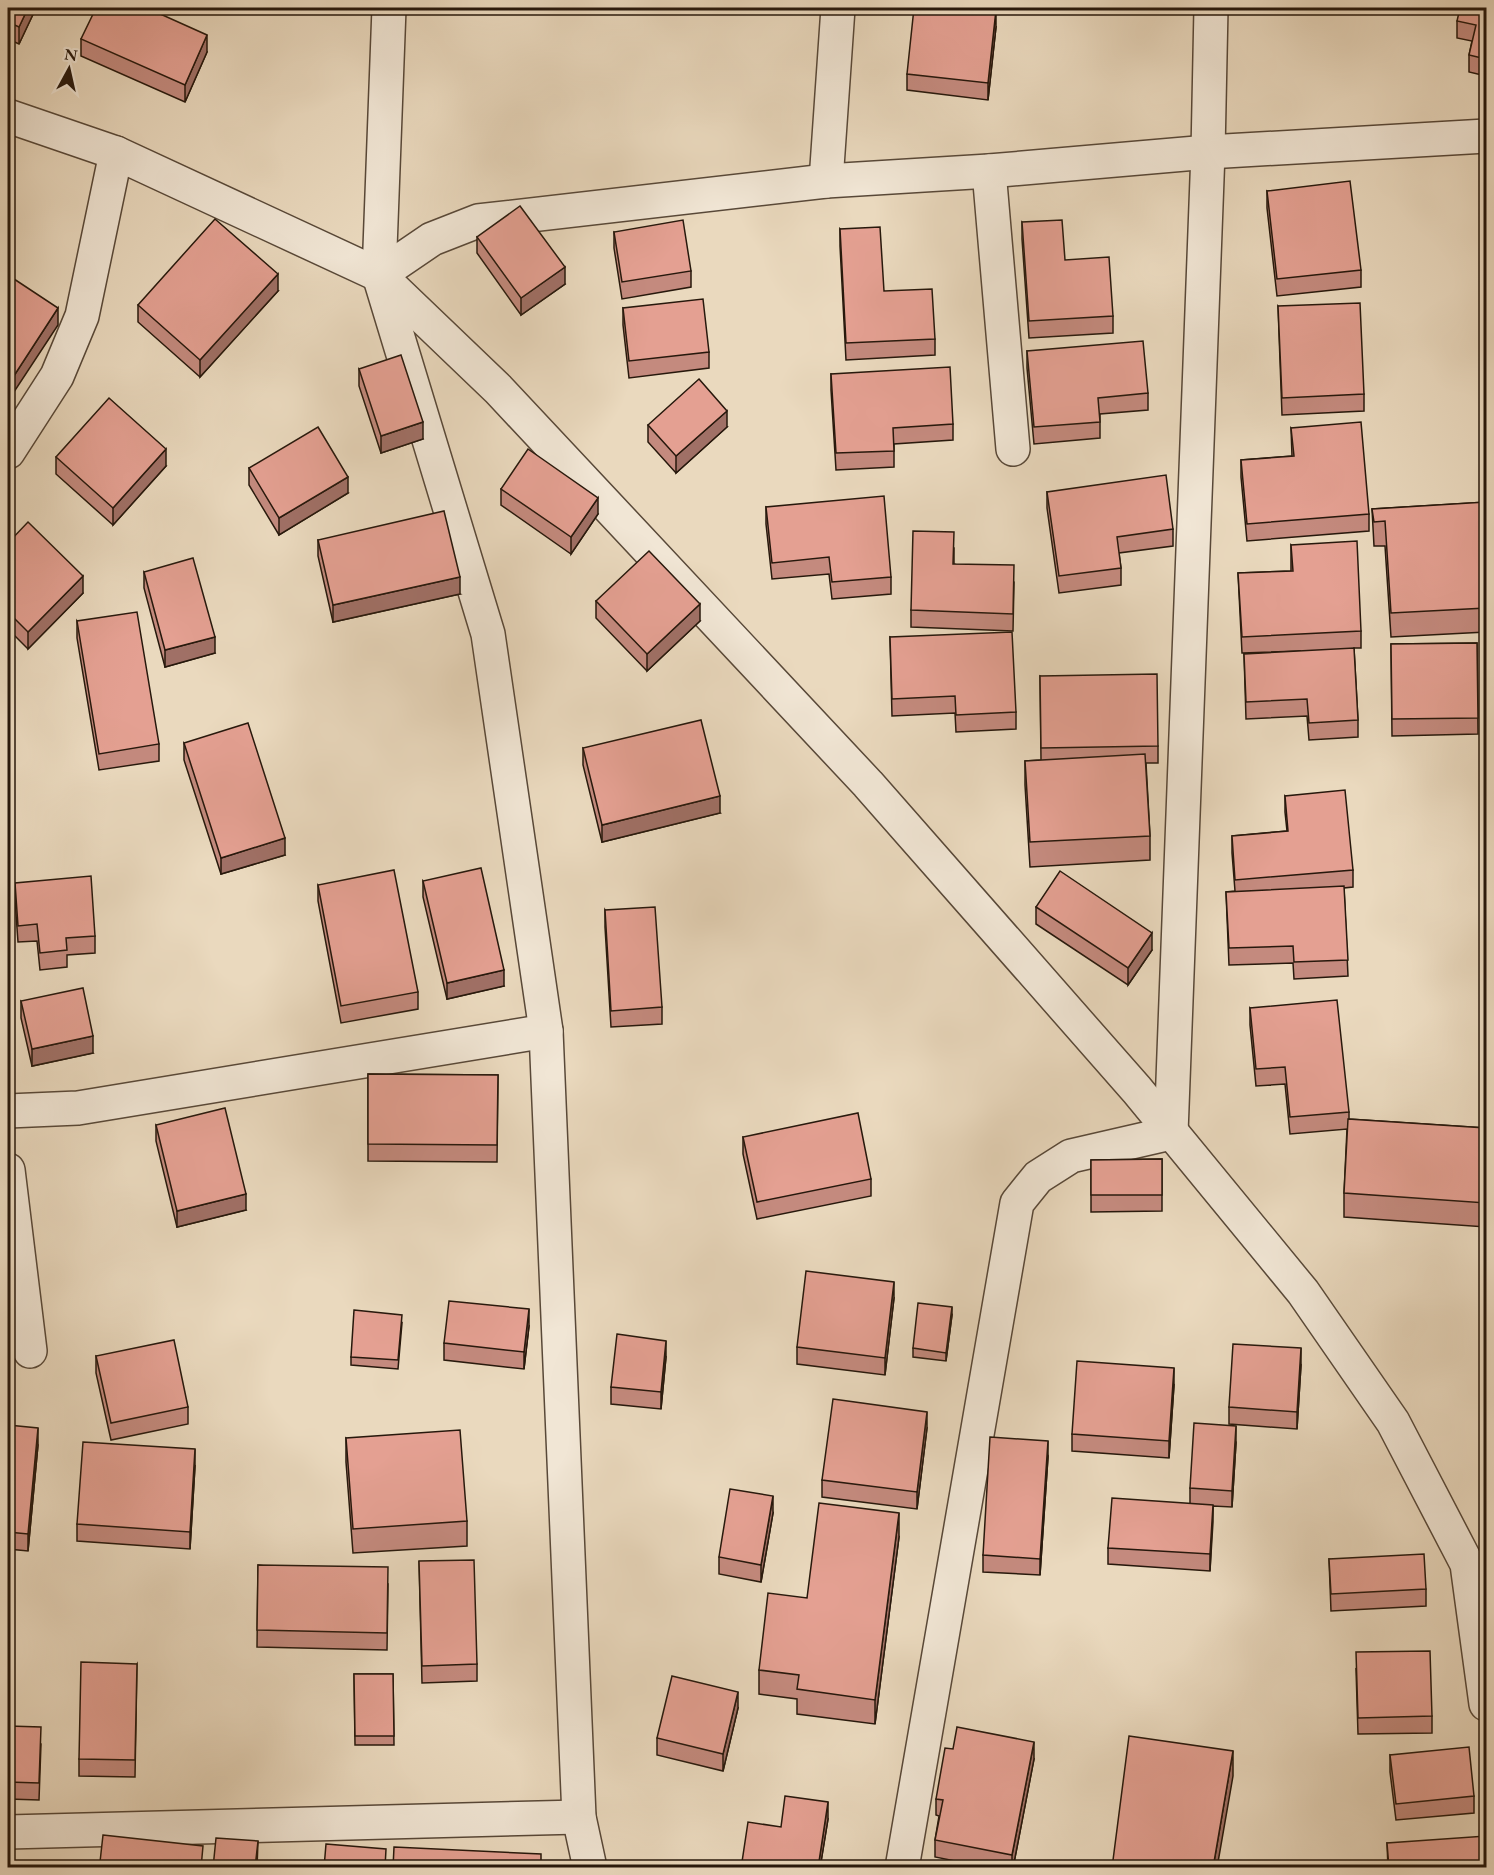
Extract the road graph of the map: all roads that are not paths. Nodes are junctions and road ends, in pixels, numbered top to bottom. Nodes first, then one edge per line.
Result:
1 (389, 8) edge
2 (838, 8) edge
3 (1211, 8) edge
4 (8, 116) edge
5 (1486, 136) edge
6 (1208, 152) junction
7 (116, 153) junction
8 (989, 171) junction
9 (826, 181) junction
10 (380, 275) junction
11 (1013, 449) dead end
12 (8, 452) edge
13 (546, 1031) junction
14 (8, 1111) edge
15 (1171, 1133) junction
16 (8, 1170) edge
17 (30, 1351) dead end
18 (1477, 1565) edge
19 (1486, 1704) edge
20 (579, 1817) junction
21 (8, 1832) edge
22 (590, 1868) edge
23 (902, 1868) edge

1 - 10 street
2 - 9 street
3 - 6 street
4 - 7 street
5 - 6 street
6 - 8 street
6 - 15 street
7 - 10 street
7 - 12 street
8 - 9 street
8 - 11 street
9 - 10 street
10 - 13 street
10 - 15 street
13 - 14 street
13 - 20 street
15 - 18 street
15 - 23 street
16 - 17 street
18 - 19 street
20 - 21 street
20 - 22 street

